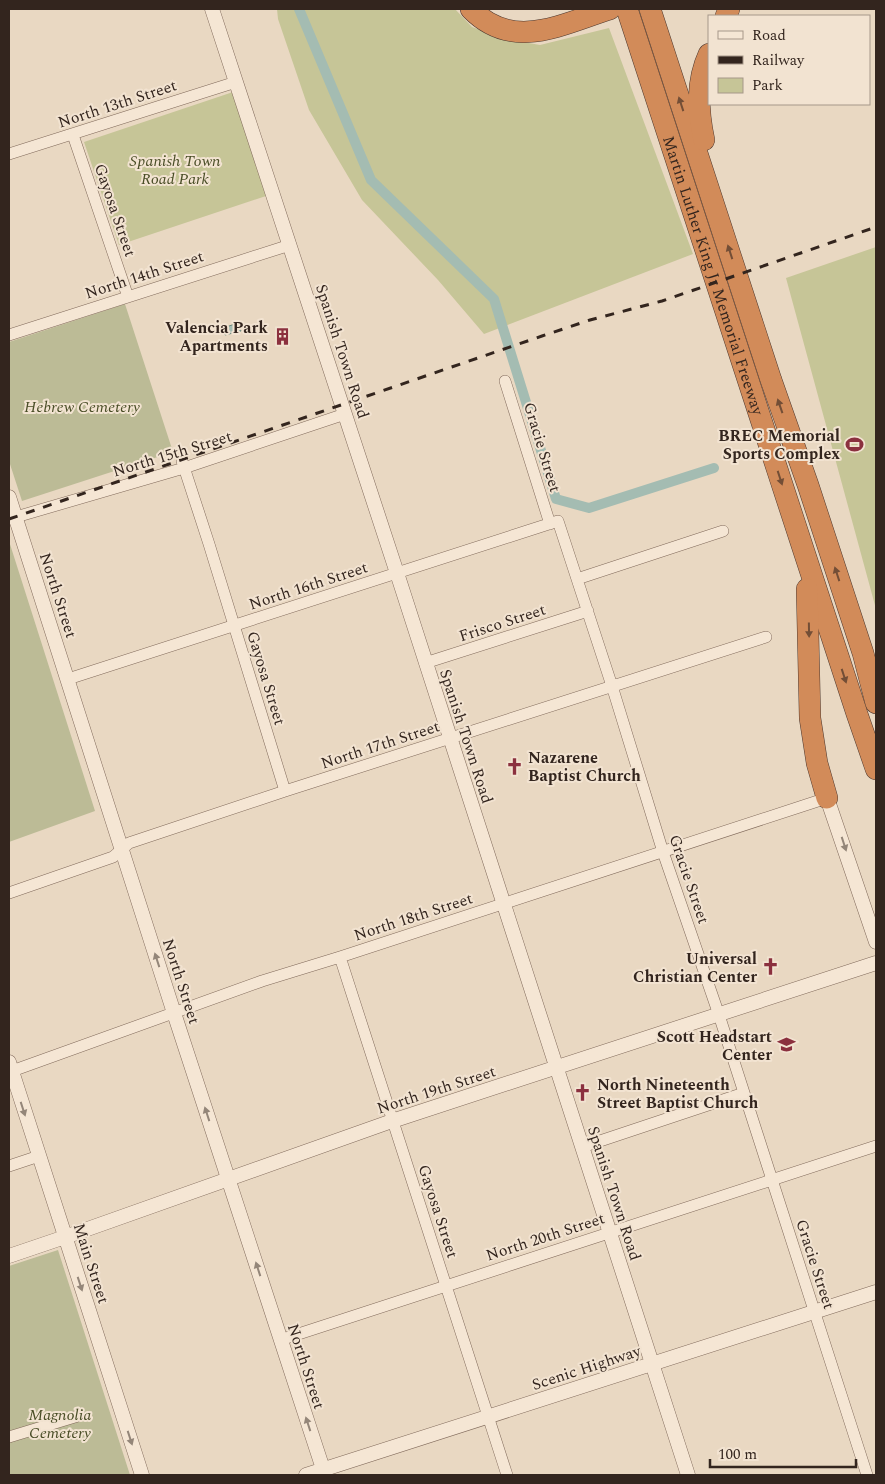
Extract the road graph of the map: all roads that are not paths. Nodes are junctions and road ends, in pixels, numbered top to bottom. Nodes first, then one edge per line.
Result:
1 (212, 9) edge
2 (471, 9) edge
3 (480, 9) edge
4 (618, 9) edge
5 (627, 9) edge
6 (597, 11) edge
7 (653, 15) edge
8 (708, 56) edge
9 (236, 82) junction
10 (651, 83) junction
11 (73, 134) junction
12 (9, 154) edge
13 (713, 200) junction
14 (290, 245) junction
15 (128, 296) junction
16 (9, 335) edge
17 (505, 381) dead end
18 (345, 414) junction
19 (182, 464) junction
20 (9, 497) edge
21 (12, 518) edge
22 (554, 522) junction
23 (723, 531) dead end
24 (802, 546) junction
25 (397, 573) junction
26 (578, 579) junction
27 (588, 611) junction
28 (234, 626) junction
29 (766, 637) dead end
30 (863, 653) junction
31 (425, 663) junction
32 (876, 677) edge
33 (68, 679) junction
34 (612, 686) junction
35 (876, 703) edge
36 (450, 738) junction
37 (876, 769) edge
38 (285, 791) junction
39 (828, 798) junction
40 (121, 850) junction
41 (663, 852) junction
42 (9, 893) edge
43 (503, 904) junction
44 (876, 942) edge
45 (340, 957) junction
46 (876, 963) edge
47 (174, 1013) junction
48 (719, 1015) junction
49 (10, 1067) edge
50 (557, 1067) junction
51 (744, 1094) junction
52 (392, 1121) junction
53 (876, 1146) edge
54 (582, 1147) junction
55 (39, 1156) junction
56 (9, 1166) edge
57 (229, 1179) junction
58 (772, 1180) junction
59 (610, 1232) junction
60 (65, 1237) junction
61 (9, 1256) edge
62 (446, 1286) junction
63 (876, 1292) edge
64 (814, 1311) junction
65 (280, 1340) junction
66 (652, 1364) junction
67 (78, 1416) dead end
68 (489, 1417) junction
69 (9, 1437) edge
70 (324, 1473) edge
71 (142, 1475) edge
72 (306, 1475) edge
73 (507, 1475) edge
74 (688, 1475) edge
75 (867, 1475) edge

1 - 9 street, Spanish Town Road
2 - 6 highway
3 - 6 highway
4 - 10 highway
5 - 10 highway, Martin Luther King Jr Memorial Freeway
13 -> 7 highway, Martin Luther King Jr Memorial Freeway
8 - 13 highway
9 - 11 street, North 13th Street
9 - 14 street, Spanish Town Road
10 -> 24 highway, Martin Luther King Jr Memorial Freeway
11 - 12 street, North 13th Street
11 - 15 street, Gayosa Street
30 -> 13 highway, Martin Luther King Jr Memorial Freeway
14 - 15 street, North 14th Street
14 - 18 street, Spanish Town Road
15 - 16 street, North 14th Street
17 - 22 street, Gracie Street
18 - 19 street, North 15th Street
18 - 25 street, Spanish Town Road
19 - 21 street, North 15th Street
19 - 28 street, Gayosa Street
20 - 21 street, North Street
21 - 33 street, North Street
22 - 25 street, North 16th Street
22 - 26 street, Gracie Street
23 - 26 street
24 -> 37 highway, Martin Luther King Jr Memorial Freeway
24 -> 39 highway
25 - 28 street, North 16th Street
25 - 31 street, Spanish Town Road
26 - 27 street, Gracie Street
27 - 31 street, Frisco Street
27 - 34 street, Gracie Street
28 - 33 street, North 16th Street
28 - 38 street, Gayosa Street
29 - 34 street, North 17th Street
30 - 32 highway
30 - 35 highway, Martin Luther King Jr Memorial Freeway
31 - 36 street, Spanish Town Road
33 - 40 street, North Street
34 - 36 street, North 17th Street
34 - 41 street, Gracie Street
36 - 38 street, North 17th Street
36 - 43 street, Spanish Town Road
38 - 40 street, North 17th Street
39 - 41 street, North 18th Street
39 -> 44 street
40 - 42 street, North 17th Street
47 -> 40 street, North Street
41 - 43 street, North 18th Street
41 - 48 street, Gracie Street
43 - 45 street, North 18th Street
43 - 50 street, Spanish Town Road
45 - 47 street, North 18th Street
45 - 52 street, Gayosa Street
46 - 48 street, North 19th Street
47 - 49 street, North 18th Street
57 -> 47 street, North Street
48 - 50 street, North 19th Street
48 - 51 street, Gracie Street
49 -> 55 street, Main Street
50 - 52 street, North 19th Street
50 - 54 street, Spanish Town Road
51 - 54 street
51 - 58 street, Gracie Street
52 - 57 street, North 19th Street
52 - 62 street, Gayosa Street
53 - 58 street, North 20th Street
54 - 59 street, Spanish Town Road
55 - 56 street
55 - 60 street, Main Street
57 - 60 street, North 19th Street
65 -> 57 street, North Street
58 - 59 street, North 20th Street
58 - 64 street, Gracie Street
59 - 62 street, North 20th Street
59 - 66 street, Spanish Town Road
60 - 61 street, North 19th Street
60 -> 71 street, Main Street
62 - 65 street, North 20th Street
62 - 68 street, Gayosa Street
63 - 64 street, Scenic Highway
64 - 66 street, Scenic Highway
64 - 75 street, Gracie Street
70 -> 65 street, North Street
66 - 68 street, Scenic Highway
66 - 74 street, Spanish Town Road
67 - 69 street
68 - 70 street, Scenic Highway
68 - 73 street, Gayosa Street
70 - 72 street, Scenic Highway

